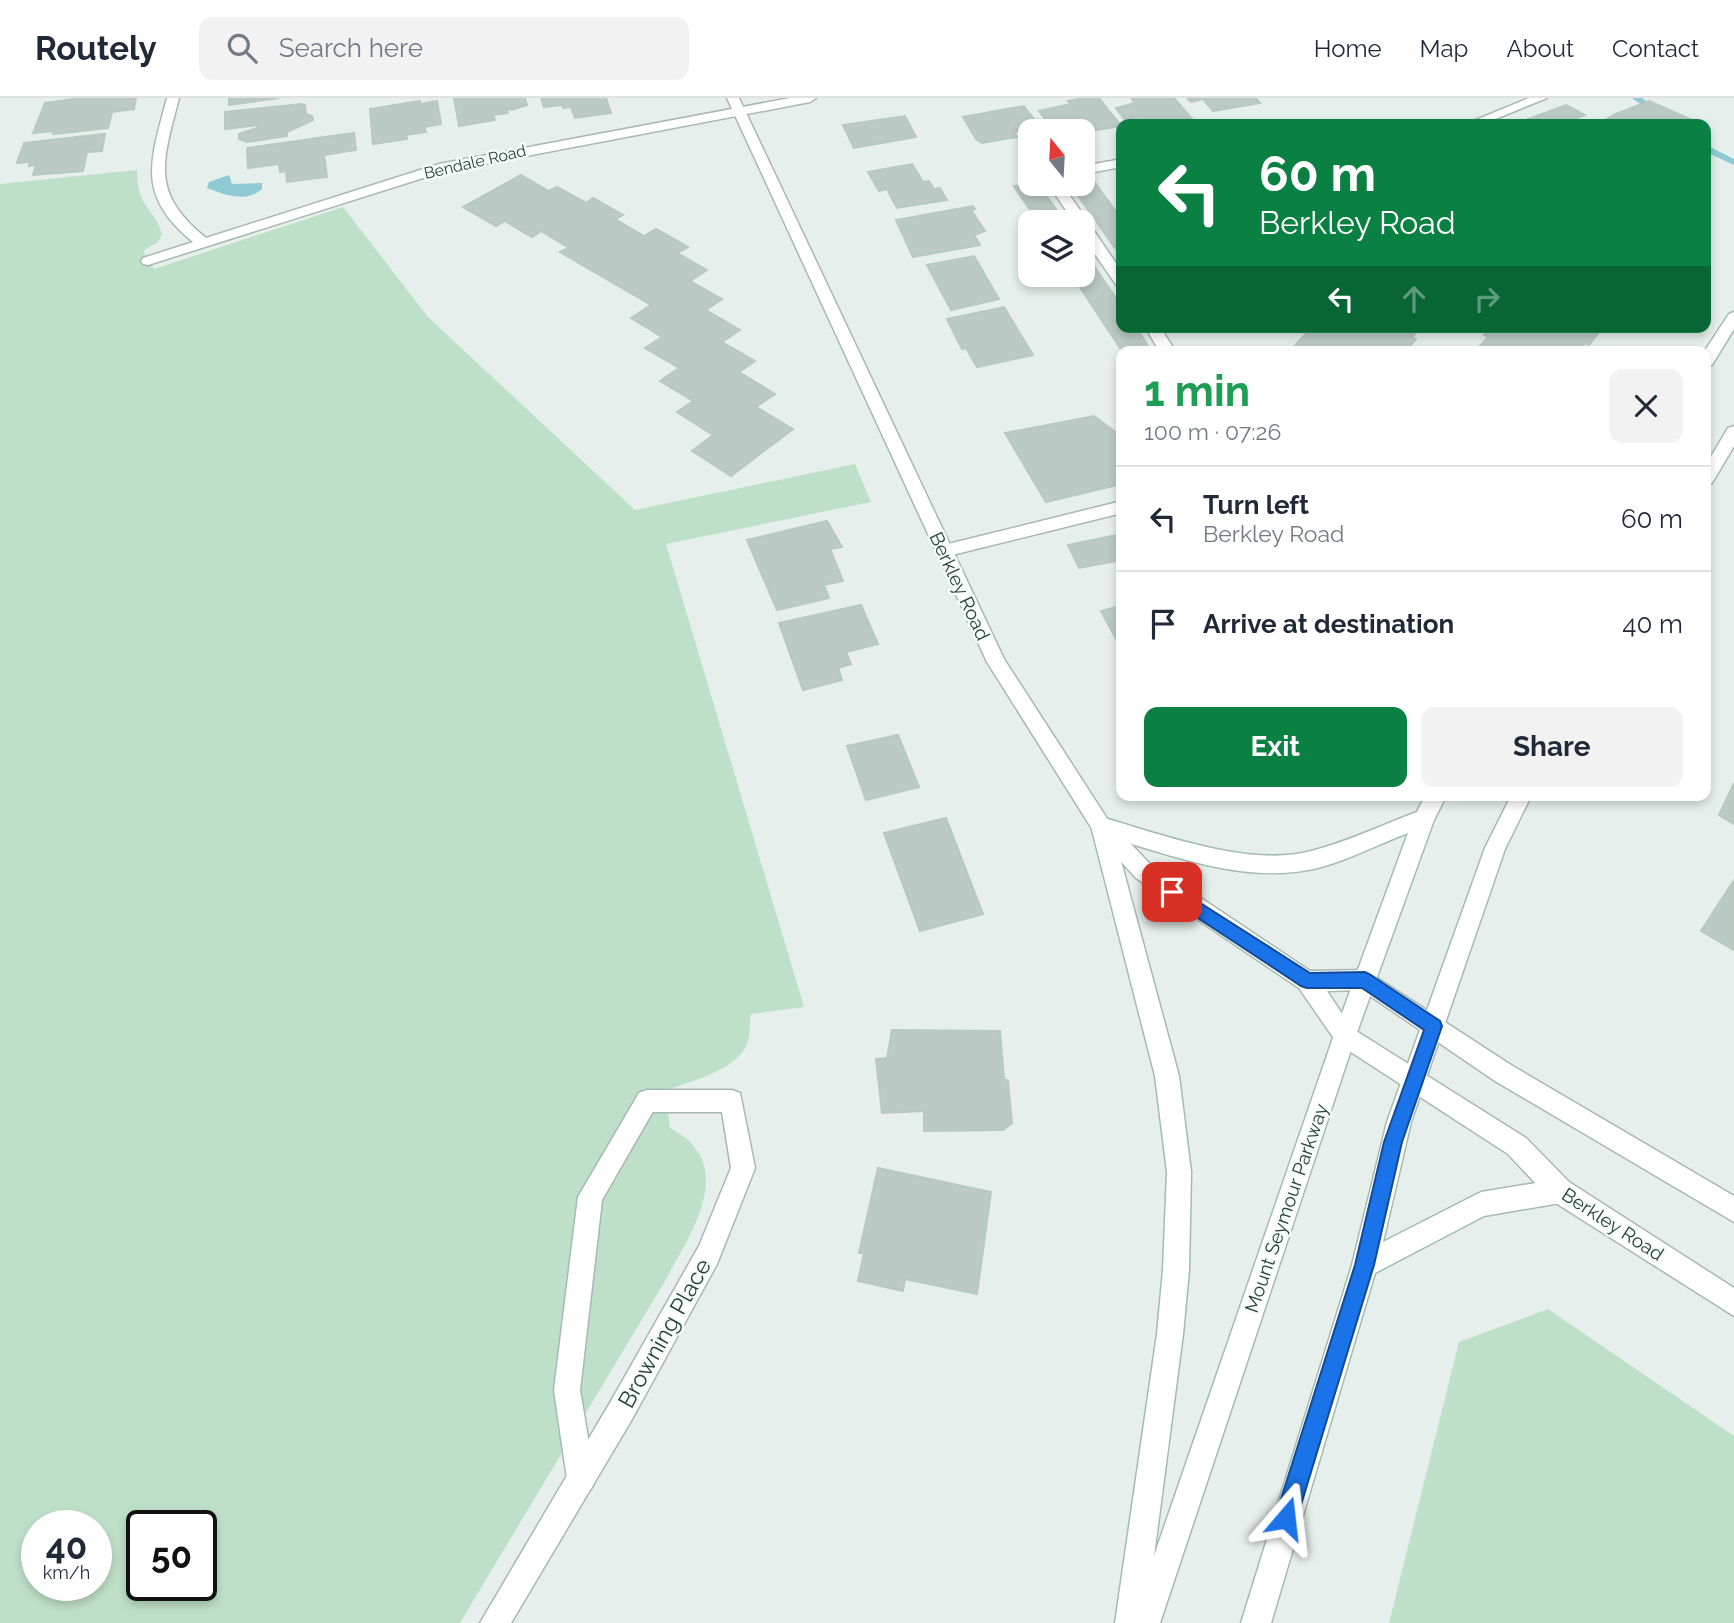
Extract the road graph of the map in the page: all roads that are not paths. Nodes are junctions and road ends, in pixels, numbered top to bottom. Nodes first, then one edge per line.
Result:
1 (173, 98) edge
2 (810, 98) edge
3 (1541, 98) edge
4 (736, 105) edge
5 (1485, 119) edge
6 (1116, 164) edge
7 (1096, 168) edge
8 (202, 242) junction
9 (1095, 243) edge
10 (148, 261) dead end
11 (1116, 274) edge
12 (1734, 317) edge
13 (1711, 353) edge
14 (1734, 432) edge
15 (1711, 471) edge
16 (1116, 508) edge
17 (944, 551) junction
18 (1433, 801) edge
19 (1518, 801) edge
20 (1424, 818) junction
21 (1101, 826) junction
22 (1365, 980) junction
23 (1307, 981) junction
24 (1434, 1026) junction
25 (1345, 1035) junction
26 (1415, 1080) junction
27 (1560, 1191) junction
28 (1734, 1210) edge
29 (1365, 1265) junction
30 (1734, 1303) edge
31 (581, 1479) junction
32 (495, 1623) edge
33 (1130, 1623) edge
34 (1145, 1623) edge
35 (1256, 1623) edge

1 - 8 street
2 - 4 street, Bendale Road
3 - 5 street
4 - 8 street, Bendale Road
4 - 17 street, Berkley Road
6 - 7 street
8 - 10 street, Bendale Road
9 - 11 street
12 - 13 street
14 - 15 street
16 - 17 street
17 - 21 street, Berkley Road
18 - 20 street, Mount Seymour Parkway
19 - 24 street
20 - 21 street
20 - 22 street, Mount Seymour Parkway
21 - 23 street, Berkley Road
21 - 33 street
22 - 23 street
22 - 24 street
22 - 25 street, Mount Seymour Parkway
23 - 25 street, Berkley Road
24 - 26 street
24 - 28 street
25 - 26 street, Berkley Road
25 - 34 street, Mount Seymour Parkway
26 - 27 street, Berkley Road
26 - 29 street
27 - 29 street
27 - 30 street, Berkley Road
29 - 35 street
31 - 31 street, Browning Place
31 - 32 street, Browning Place

